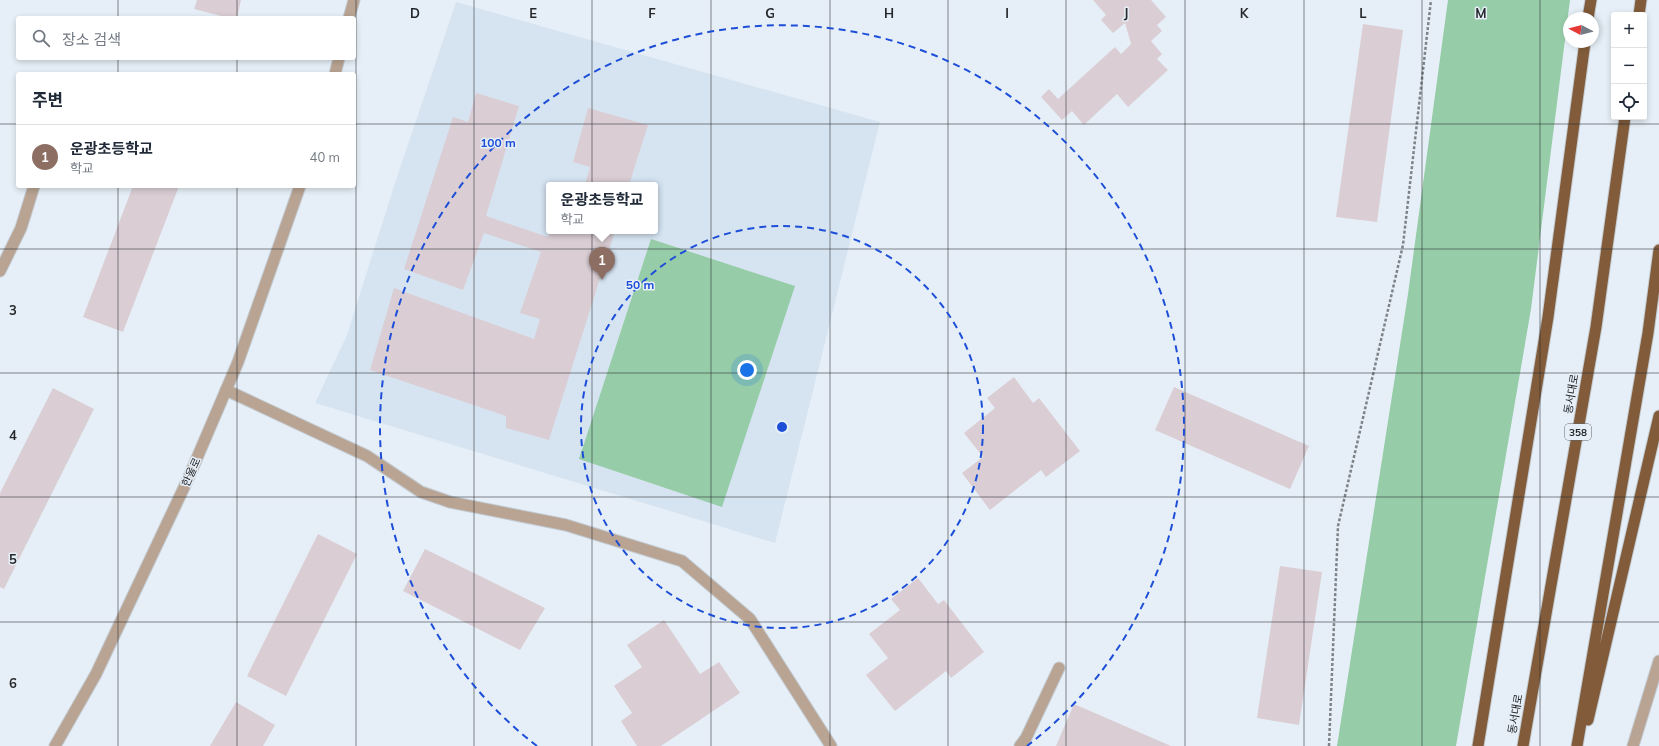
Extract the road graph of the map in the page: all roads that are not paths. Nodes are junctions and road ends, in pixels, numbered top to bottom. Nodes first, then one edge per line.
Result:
1 (354, 0) edge
2 (1591, 0) edge
3 (1641, 0) edge
4 (1589, 12) edge
5 (1639, 12) edge
6 (350, 16) edge
7 (1584, 48) edge
8 (338, 60) edge
9 (336, 72) edge
10 (1625, 120) edge
11 (33, 188) edge
12 (299, 188) edge
13 (1659, 250) edge
14 (0, 271) edge
15 (226, 390) junction
16 (1659, 416) edge
17 (1659, 661) edge
18 (1059, 668) dead end
19 (55, 746) edge
20 (831, 746) edge
21 (1020, 746) edge
22 (1478, 746) edge
23 (1523, 746) edge
24 (1577, 746) edge
25 (1582, 746) edge
26 (1633, 746) edge

1 - 6 street
2 - 4 highway
3 - 5 highway
7 - 22 highway
8 - 9 street
10 - 23 highway, 동서대로 / 358
11 - 14 street
12 - 15 street, 한울로
13 - 24 highway
15 - 19 street, 한울로
15 - 20 street
16 - 25 highway
17 - 26 street
18 - 21 street

